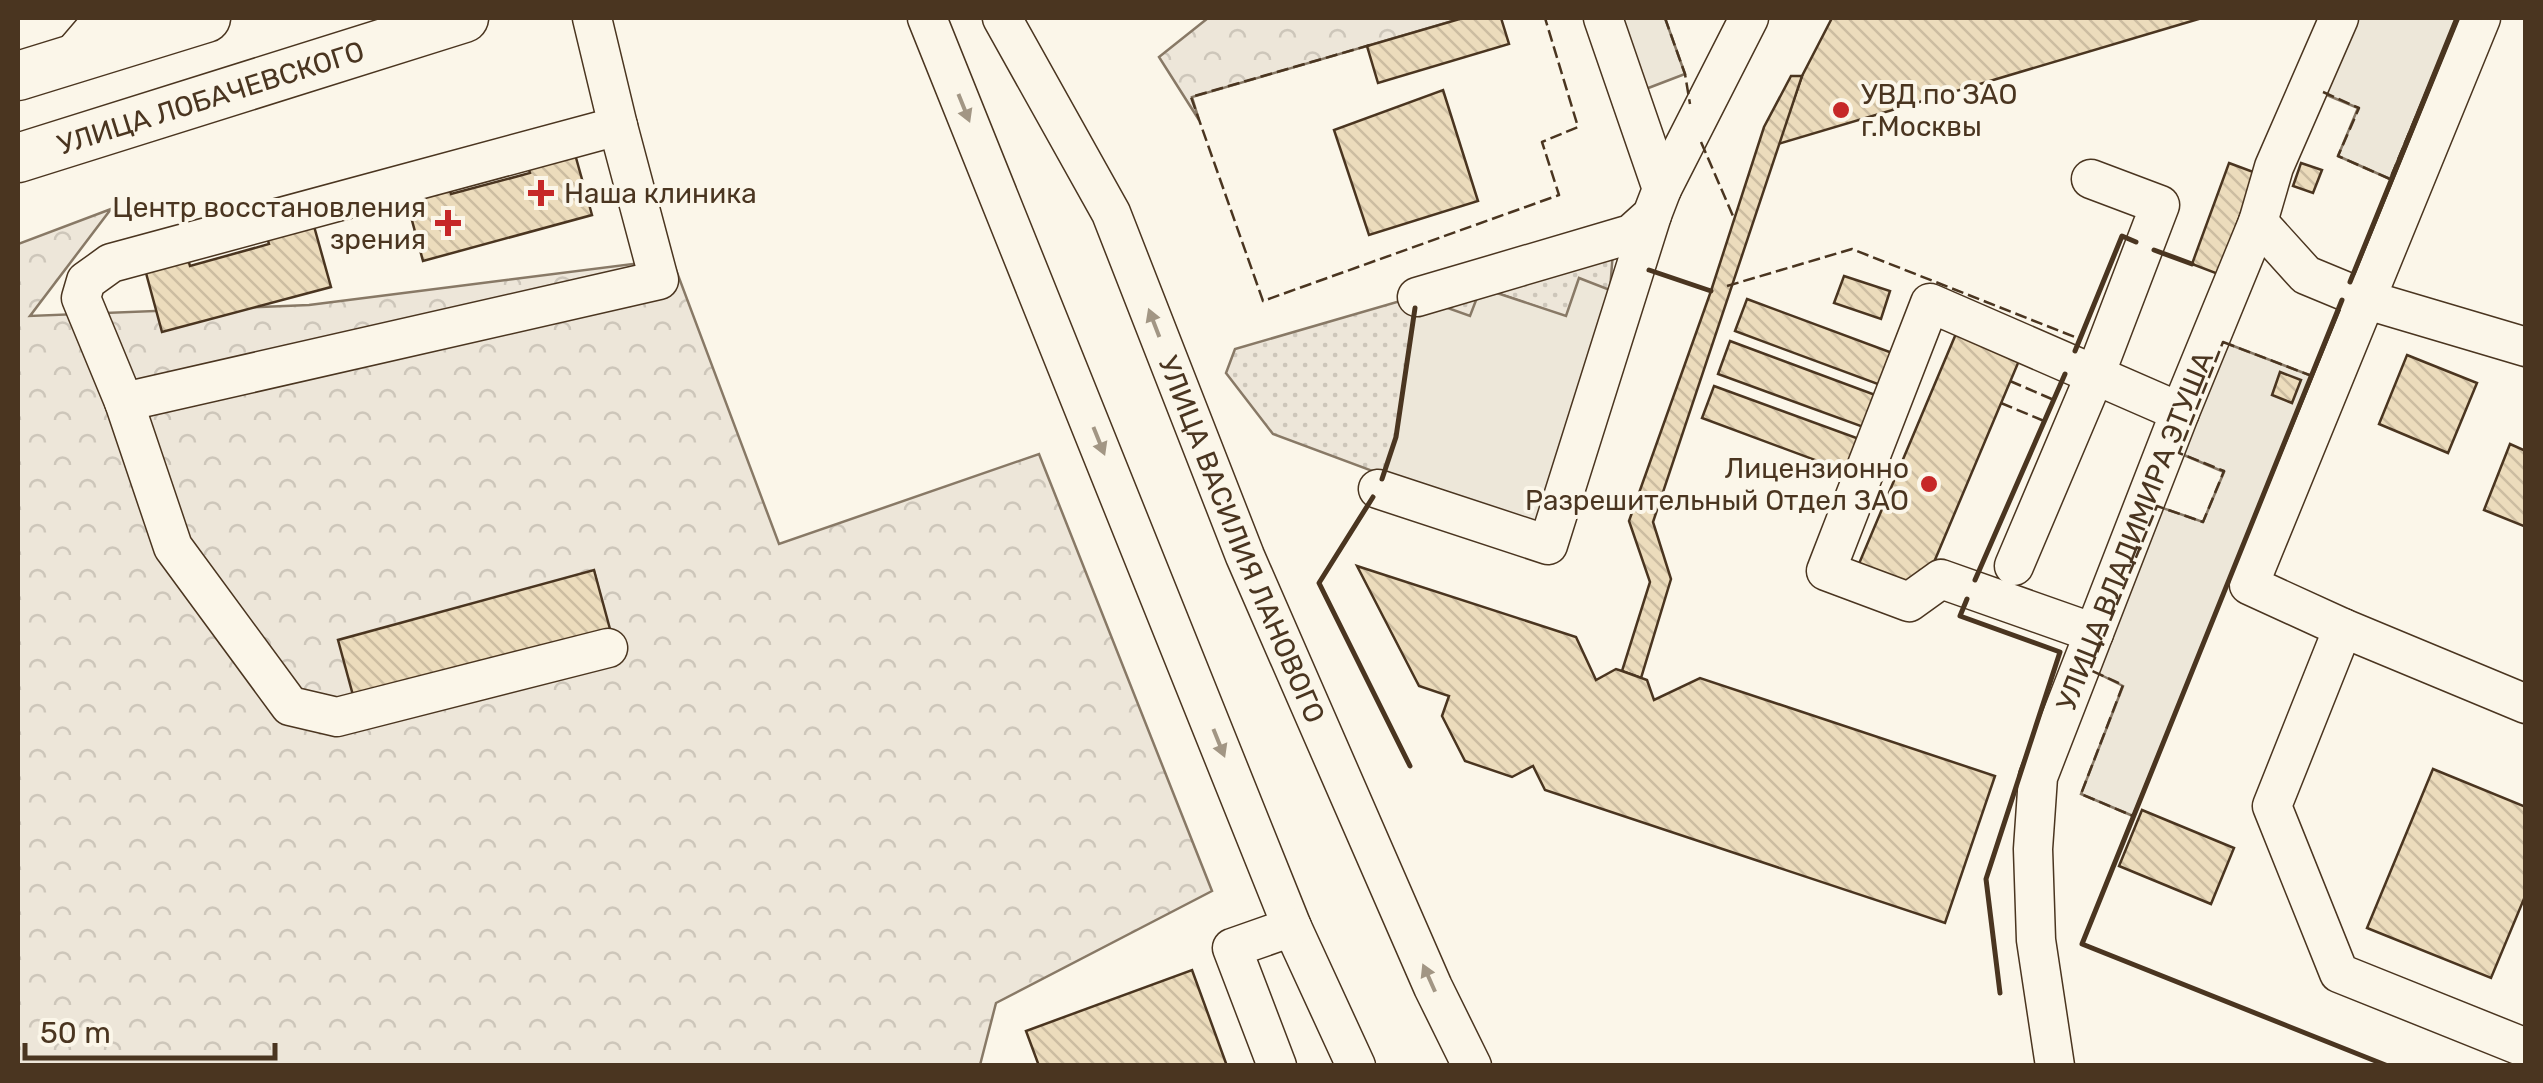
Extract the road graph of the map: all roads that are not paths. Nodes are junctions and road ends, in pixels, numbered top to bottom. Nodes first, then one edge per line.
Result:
1 (104, 18) edge
2 (206, 18) edge
3 (464, 18) edge
4 (592, 18) edge
5 (927, 18) edge
6 (1002, 18) edge
7 (1604, 18) edge
8 (1749, 18) edge
9 (2338, 18) edge
10 (2481, 18) edge
11 (68, 60) junction
12 (18, 76) edge
13 (618, 126) junction
14 (18, 158) edge
15 (2091, 179) dead end
16 (1657, 202) junction
17 (2258, 222) junction
18 (1416, 297) dead end
19 (2364, 298) junction
20 (2526, 347) edge
21 (2095, 374) junction
22 (124, 402) junction
23 (2180, 412) junction
24 (1378, 489) dead end
25 (2014, 566) dead end
26 (2343, 628) junction
27 (2094, 633) junction
28 (608, 648) dead end
29 (2526, 704) edge
30 (1292, 927) junction
31 (2526, 1048) edge
32 (1278, 1066) edge
33 (1356, 1066) edge
34 (1472, 1066) edge
35 (2056, 1066) edge

1 - 11 street
2 - 11 main road
3 - 14 main road, УЛИЦА ЛОБАЧЕВСКОГО
4 - 13 street
5 -> 30 street
34 -> 6 street, УЛИЦА ВАСИЛИЯ ЛАНОВОГО
7 - 16 street
8 - 16 street
9 - 17 street, УЛИЦА ВЛАДИМИРА ЭТУША
10 - 19 street
11 - 12 main road
13 - 22 street
13 - 22 street
15 - 21 street
16 - 18 street
16 - 24 street
17 - 19 street
17 - 23 street, УЛИЦА ВЛАДИМИРА ЭТУША
19 - 20 street
19 - 26 street
21 - 23 street
21 - 25 street
21 - 27 street
22 - 28 street
23 - 27 street, УЛИЦА ВЛАДИМИРА ЭТУША
26 - 29 street
26 - 31 street
27 - 35 street, УЛИЦА ВЛАДИМИРА ЭТУША
30 - 32 street
30 - 33 street

